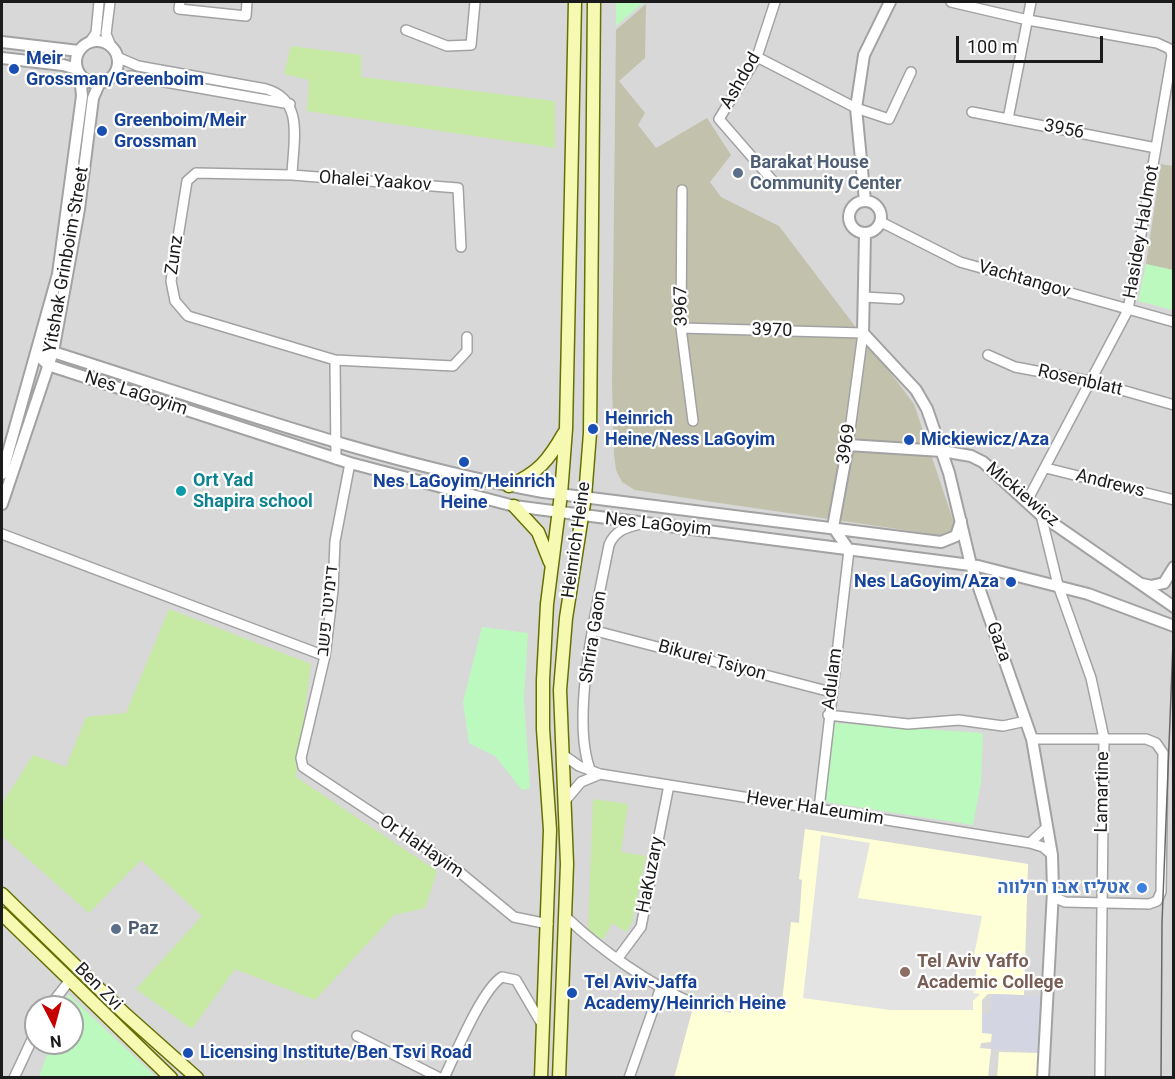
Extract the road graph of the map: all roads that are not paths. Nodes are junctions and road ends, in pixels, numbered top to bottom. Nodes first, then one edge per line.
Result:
1 (99, 2) edge
2 (111, 2) edge
3 (180, 2) edge
4 (247, 2) edge
5 (475, 2) edge
6 (575, 2) edge
7 (594, 2) edge
8 (775, 2) edge
9 (890, 2) edge
10 (951, 2) edge
11 (1031, 2) edge
12 (1028, 20) junction
13 (406, 30) dead end
14 (2, 42) edge
15 (89, 43) junction
16 (111, 46) junction
17 (79, 51) junction
18 (117, 57) junction
19 (757, 57) junction
20 (2, 58) edge
21 (79, 72) junction
22 (911, 72) dead end
23 (105, 80) junction
24 (290, 104) junction
25 (856, 108) junction
26 (972, 112) dead end
27 (1008, 119) junction
28 (1156, 148) junction
29 (292, 176) junction
30 (772, 180) dead end
31 (681, 190) dead end
32 (865, 201) junction
33 (881, 222) junction
34 (865, 233) junction
35 (462, 247) dead end
36 (864, 297) junction
37 (899, 299) dead end
38 (1128, 310) junction
39 (1173, 322) edge
40 (58, 324) junction
41 (681, 328) junction
42 (863, 333) junction
43 (467, 337) dead end
44 (53, 352) junction
45 (38, 354) junction
46 (987, 355) dead end
47 (67, 356) junction
48 (335, 360) junction
49 (48, 365) junction
50 (66, 371) junction
51 (1090, 381) junction
52 (42, 382) junction
53 (1173, 405) edge
54 (693, 421) dead end
55 (566, 429) junction
56 (336, 441) junction
57 (848, 445) junction
58 (942, 452) junction
59 (336, 459) junction
60 (350, 463) junction
61 (1046, 468) junction
62 (2, 474) edge
63 (509, 486) junction
64 (561, 494) junction
65 (585, 497) junction
66 (1028, 501) junction
67 (1173, 501) edge
68 (2, 504) edge
69 (514, 506) junction
70 (558, 514) junction
71 (1041, 514) junction
72 (582, 517) junction
73 (961, 520) junction
74 (644, 524) junction
75 (833, 527) junction
76 (2, 534) edge
77 (849, 550) junction
78 (970, 565) junction
79 (551, 566) junction
80 (1173, 567) edge
81 (1141, 584) junction
82 (1058, 585) junction
83 (1173, 607) edge
84 (1173, 626) edge
85 (592, 630) junction
86 (325, 656) junction
87 (831, 692) junction
88 (828, 715) junction
89 (1026, 721) junction
90 (1104, 738) junction
91 (1032, 739) junction
92 (562, 754) junction
93 (301, 758) joint
94 (596, 773) junction
95 (669, 785) junction
96 (565, 801) junction
97 (819, 809) junction
98 (1047, 827) junction
99 (1030, 843) junction
100 (1052, 855) junction
101 (1053, 891) junction
102 (2, 894) edge
103 (1102, 903) junction
104 (2, 914) edge
105 (566, 917) junction
106 (548, 924) junction
107 (618, 958) junction
108 (70, 980) junction
109 (661, 987) junction
110 (58, 995) edge
111 (694, 1004) dead end
112 (545, 1030) junction
113 (357, 1036) dead end
114 (24, 1055) edge
115 (14, 1077) edge
116 (171, 1077) edge
117 (197, 1077) edge
118 (442, 1077) edge
119 (541, 1077) edge
120 (559, 1077) edge
121 (629, 1077) edge
122 (1043, 1077) edge
123 (1100, 1077) edge

1 - 15 street
2 - 16 street
3 - 4 street
5 - 13 street
6 - 55 main road, Heinrich Heine
7 - 65 main road, Heinrich Heine
8 - 19 street, Ashdod
9 - 25 street
10 - 12 street
11 - 12 street
12 - 27 street
12 - 28 street, Hasidey HaUmot
14 - 17 street
15 - 16 street
15 - 17 street
16 - 18 street
17 - 21 street
18 - 23 street
18 - 24 street
19 - 25 street
19 - 30 street, Ashdod
20 - 21 street
21 - 23 street
21 - 45 street, Yitshak Grinboim Street
22 - 25 street
23 - 24 street
23 - 40 street, Yitshak Grinboim Street
24 - 29 street
25 - 32 street
26 - 27 street, 3956
27 - 28 street, 3956
28 - 38 street, Hasidey HaUmot
29 - 35 street, Ohalei Yaakov
29 - 48 street, Zunz
31 - 41 street, 3967
32 - 33 street
32 - 34 street
33 - 34 street
33 - 38 street, Vachtangov
34 - 36 street
36 - 37 street
36 - 42 street
38 - 39 street, Vachtangov
38 - 51 street, Hasidey HaUmot
40 - 44 street, Yitshak Grinboim Street
40 - 47 street
41 - 42 street, 3970
41 - 54 street, 3967
42 - 57 street, 3969
42 - 58 street, Gaza
43 - 48 street, Zunz
44 - 45 street, Nes LaGoyim
44 - 47 street, Nes LaGoyim
44 - 49 street, Yitshak Grinboim Street
45 - 49 street, Nes LaGoyim
45 - 62 street, Yitshak Grinboim Street
46 - 51 street, Rosenblatt
47 - 56 street, Nes LaGoyim
48 - 56 street
49 - 50 street, Nes LaGoyim
49 - 52 street, Yitshak Grinboim Street
50 - 52 street
50 - 59 street, Nes LaGoyim
51 - 53 street, Rosenblatt
51 - 61 street, Hasidey HaUmot
52 - 68 street, Yitshak Grinboim Street
55 - 63 main road
55 - 64 main road, Heinrich Heine
56 - 59 street
56 - 63 street, Nes LaGoyim
57 - 58 street, Mickiewicz
57 - 75 street, 3969
58 - 66 street, Mickiewicz
58 - 73 street, Gaza
59 - 60 street, Nes LaGoyim
60 - 69 street, Nes LaGoyim
60 - 86 street, דימיטר פשב
61 - 66 street, Hasidey HaUmot
61 - 67 street, Andrews
63 - 64 street, Nes LaGoyim
64 - 65 street, Nes LaGoyim
64 - 70 main road, Heinrich Heine
65 - 72 main road, Heinrich Heine
65 - 75 street, Nes LaGoyim
66 - 71 street, Mickiewicz
69 - 70 street, Nes LaGoyim
69 - 79 main road
70 - 72 street, Nes LaGoyim
70 - 79 main road, Heinrich Heine
71 - 81 street, Mickiewicz
71 - 82 street, Lamartine
72 - 74 street, Nes LaGoyim
72 - 92 main road, Heinrich Heine
73 - 75 street, Nes LaGoyim
73 - 78 street, Gaza
74 - 77 street, Nes LaGoyim
74 - 85 street, Shrira Gaon
75 - 77 street
76 - 86 street
77 - 78 street, Nes LaGoyim
77 - 87 street, Adulam
78 - 82 street, Nes LaGoyim
78 - 89 street, Gaza
79 - 106 main road, Heinrich Heine
80 - 81 street
81 - 83 street, Mickiewicz
82 - 84 street, Nes LaGoyim
82 - 90 street, Lamartine
85 - 87 street, Bikurei Tsiyon
85 - 94 street, Shrira Gaon
86 - 93 street, דימיטר פשב
87 - 88 street, Adulam
88 - 89 street
88 - 97 street, Adulam
89 - 91 street, Gaza
90 - 91 street
90 - 103 street, Lamartine
90 - 103 street
91 - 98 street, Gaza
92 - 94 street, Hever HaLeumim
92 - 96 main road, Heinrich Heine
93 - 106 street, Or HaHayim
94 - 95 street, Hever HaLeumim
94 - 96 street
95 - 97 street, Hever HaLeumim
95 - 107 street, HaKuzary
96 - 105 main road, Heinrich Heine
97 - 99 street, Hever HaLeumim
98 - 99 street
98 - 100 street, Gaza
99 - 100 street, Hever HaLeumim
100 - 101 street, Gaza
101 - 103 street
101 - 122 street, Gaza
102 - 117 main road, Ben Zvi
103 - 123 street, Lamartine
104 - 108 main road, Ben Zvi
105 - 107 street
105 - 120 main road, Heinrich Heine
106 - 112 main road, Heinrich Heine
107 - 109 street
108 - 110 street
108 - 116 main road, Ben Zvi
109 - 111 street
109 - 121 street
112 - 118 street
112 - 119 main road, Heinrich Heine
113 - 118 street
114 - 115 street

